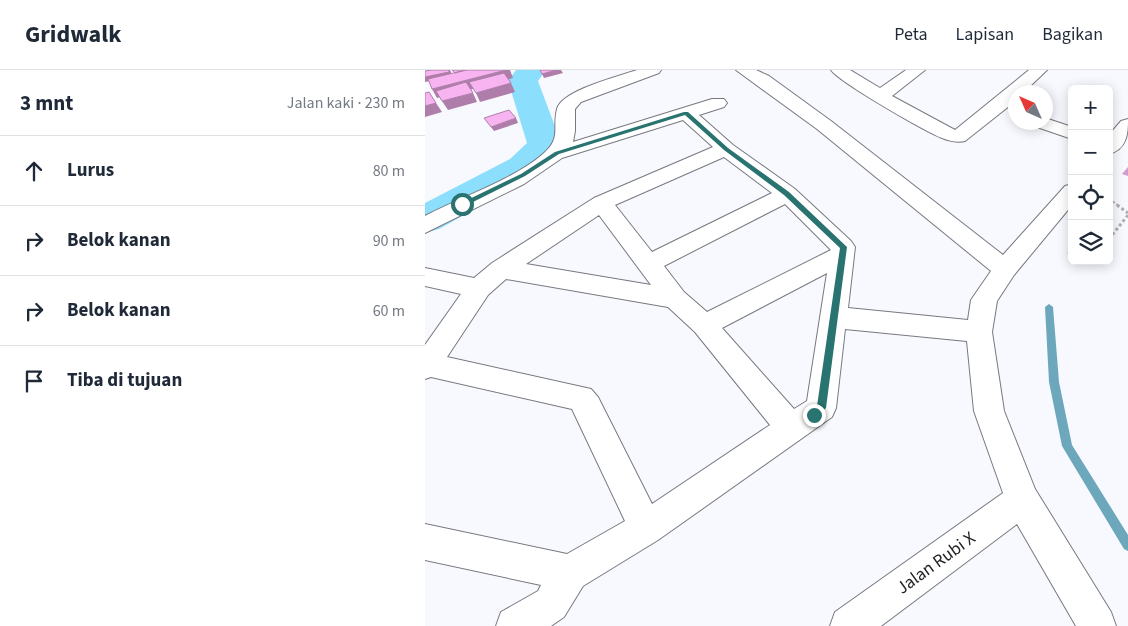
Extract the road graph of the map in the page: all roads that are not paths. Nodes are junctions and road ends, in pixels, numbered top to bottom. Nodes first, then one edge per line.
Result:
1 (653, 70) edge
2 (744, 70) edge
3 (839, 70) edge
4 (917, 70) edge
5 (1039, 70) edge
6 (1025, 85) edge
7 (880, 96) junction
8 (1008, 102) edge
9 (718, 103) dead end
10 (686, 113) junction
11 (1053, 118) edge
12 (1128, 126) edge
13 (1068, 130) edge
14 (1113, 141) edge
15 (726, 149) junction
16 (557, 153) junction
17 (787, 194) junction
18 (1068, 197) edge
19 (603, 203) junction
20 (425, 225) edge
21 (842, 255) junction
22 (648, 264) junction
23 (501, 269) junction
24 (1005, 269) junction
25 (425, 277) edge
26 (479, 288) junction
27 (675, 299) junction
28 (833, 317) junction
29 (704, 324) junction
30 (979, 332) junction
31 (426, 366) edge
32 (790, 428) junction
33 (1022, 500) junction
34 (646, 528) junction
35 (425, 542) edge
36 (559, 601) edge
37 (515, 626) edge
38 (849, 626) edge
39 (1097, 626) edge

1 - 16 street
2 - 24 street
3 - 7 street
4 - 7 street
5 - 6 street
7 - 8 street
9 - 10 street
10 - 15 street
10 - 16 street
11 - 13 street
12 - 14 street
15 - 17 street
15 - 19 street
16 - 20 street
17 - 21 street
17 - 22 street
18 - 24 street
19 - 22 street
19 - 23 street
21 - 28 street
21 - 29 street
22 - 27 street
23 - 26 street
23 - 27 street
24 - 30 street
25 - 26 street
26 - 31 street
27 - 29 street
28 - 30 street
28 - 32 street
29 - 32 street
30 - 33 street
31 - 34 street
32 - 34 street
33 - 38 street, Jalan Rubi X
33 - 39 street
34 - 36 street
35 - 36 street
36 - 37 street

